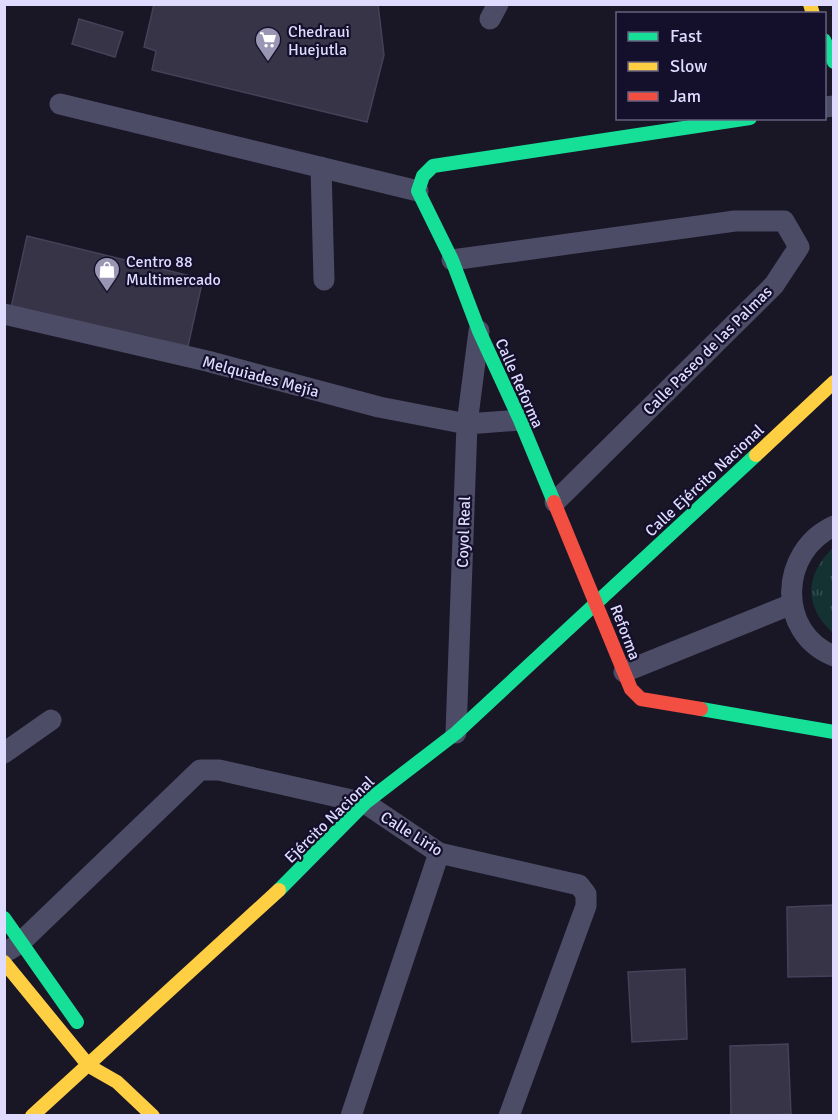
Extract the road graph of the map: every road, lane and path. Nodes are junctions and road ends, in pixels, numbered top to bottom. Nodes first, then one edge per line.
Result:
1 (826, 42) edge
2 (834, 62) edge
3 (60, 104) dead end
4 (737, 120) edge
5 (321, 167) junction
6 (421, 183) junction
7 (452, 260) junction
8 (324, 280) dead end
9 (4, 314) edge
10 (479, 331) junction
11 (834, 382) edge
12 (520, 420) junction
13 (467, 424) junction
14 (555, 502) junction
15 (834, 526) edge
16 (597, 603) junction
17 (792, 604) junction
18 (834, 656) edge
19 (624, 672) junction
20 (51, 720) dead end
21 (834, 732) edge
22 (456, 733) junction
23 (4, 753) edge
24 (364, 803) junction
25 (439, 853) junction
26 (4, 918) edge
27 (12, 948) edge
28 (4, 962) edge
29 (94, 1045) junction
30 (89, 1065) junction
31 (117, 1082) junction
32 (32, 1116) edge
33 (153, 1116) edge
34 (351, 1116) edge
35 (509, 1116) edge

1 - 2 street
3 - 5 street
4 - 6 street
5 - 6 street
5 - 8 street
6 - 7 street, Calle Reforma
7 - 10 street, Calle Reforma
7 - 14 street, Calle Paseo de las Palmas
9 - 13 street, Melquiades Mejía
10 - 12 street, Calle Reforma
10 - 13 street, Coyol Real
11 - 16 street, Calle Ejército Nacional
12 - 13 street, Melquiades Mejía
12 - 14 street, Calle Reforma
13 - 22 street, Coyol Real
14 - 16 street, Calle Reforma
15 - 17 street
16 - 19 street, Reforma
16 - 22 street, Ejército Nacional
17 - 18 street
17 - 19 street
19 - 21 street, Reforma
20 - 23 street
22 - 24 street, Ejército Nacional
24 - 25 street, Calle Lirio
24 - 27 street, Calle Lirio
24 - 29 street, Ejército Nacional
25 - 34 street
25 - 35 street, Calle Lirio
26 - 27 street
27 - 29 street
28 - 30 street
29 - 30 street, Ejército Nacional
29 - 31 street
30 - 31 street
30 - 32 street, Ejército Nacional
31 - 33 street

